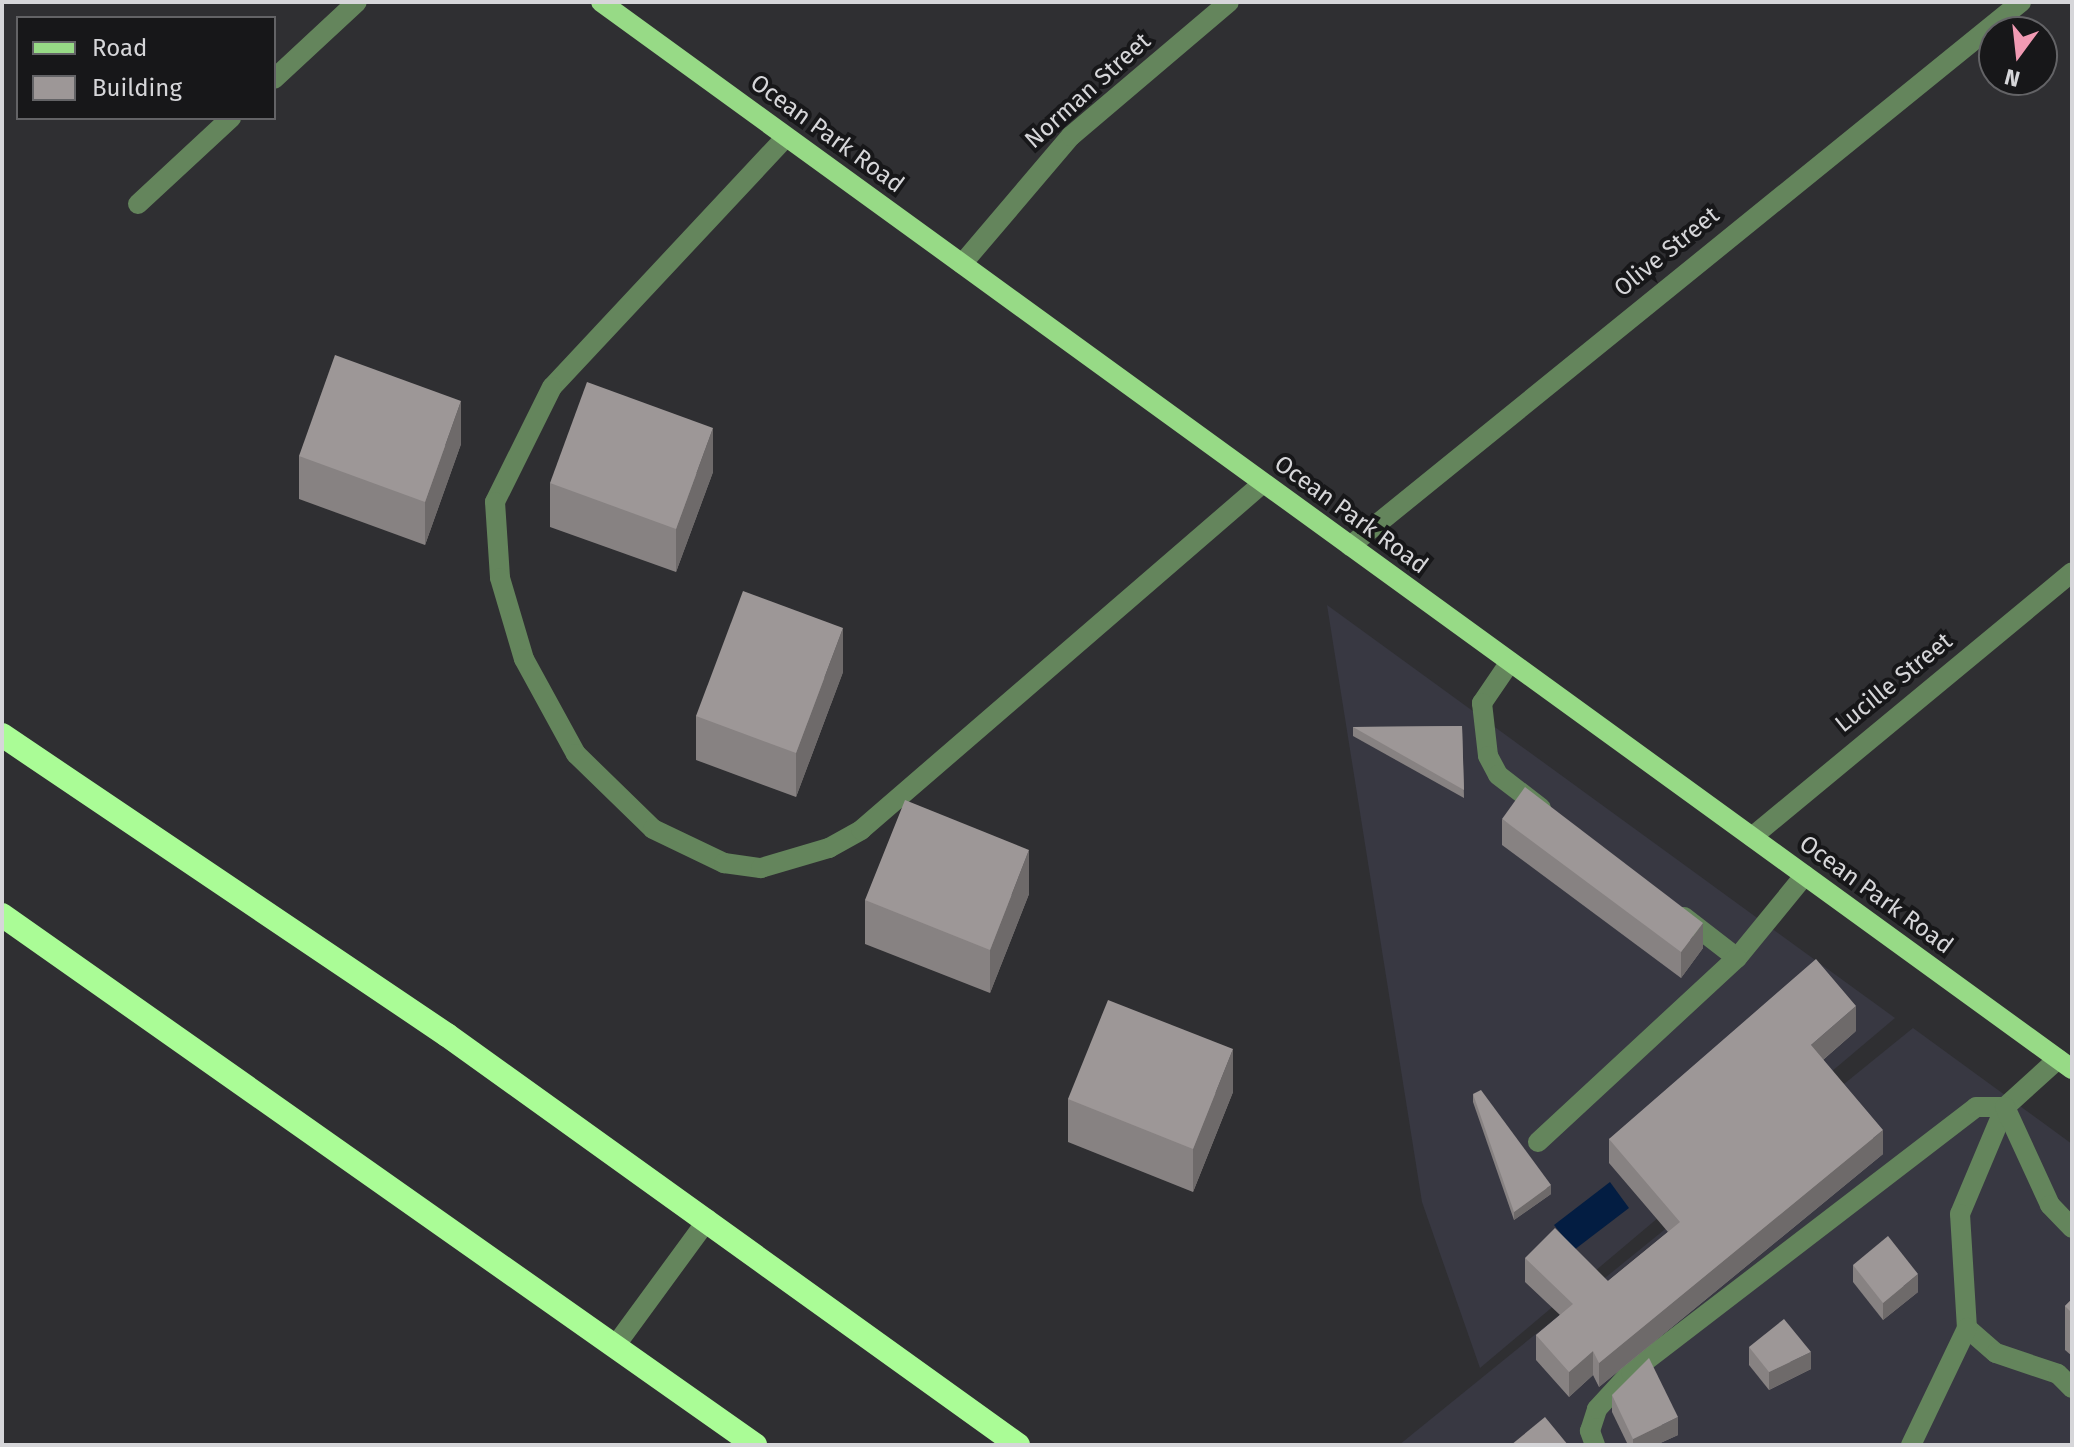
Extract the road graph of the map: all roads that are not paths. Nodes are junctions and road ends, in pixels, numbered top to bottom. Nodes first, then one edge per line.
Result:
1 (357, 2) edge
2 (601, 2) edge
3 (1229, 2) edge
4 (2021, 2) edge
5 (276, 77) edge
6 (229, 120) edge
7 (786, 137) junction
8 (138, 204) dead end
9 (962, 264) junction
10 (1263, 483) junction
11 (1350, 546) junction
12 (2072, 572) edge
13 (1510, 662) junction
14 (2, 735) edge
15 (1564, 826) edge
16 (1752, 837) junction
17 (1805, 875) junction
18 (1663, 902) edge
19 (2, 915) edge
20 (1737, 958) junction
21 (2065, 1064) edge
22 (2005, 1107) junction
23 (1538, 1142) dead end
24 (708, 1219) junction
25 (2072, 1228) edge
26 (1967, 1328) junction
27 (618, 1342) junction
28 (2072, 1388) edge
29 (755, 1445) edge
30 (1018, 1445) edge
31 (1595, 1445) edge
32 (1911, 1445) edge

1 - 5 street
2 - 7 main road, Ocean Park Road
3 - 9 street, Norman Street
4 - 11 street, Olive Street
6 - 8 street
7 - 9 main road, Ocean Park Road
7 - 10 street
9 - 10 main road, Ocean Park Road
10 - 11 main road, Ocean Park Road
11 - 13 main road, Ocean Park Road
12 - 16 street, Lucille Street
13 - 15 street
13 - 16 main road, Ocean Park Road
14 - 24 highway
16 - 17 main road, Ocean Park Road
17 - 20 street
17 - 21 main road, Ocean Park Road
18 - 20 street
19 - 27 highway
20 - 23 street
21 - 22 street
22 - 25 street
22 - 26 street
22 - 31 street
24 - 27 street
24 - 30 highway
26 - 28 street
26 - 32 street
27 - 29 highway

